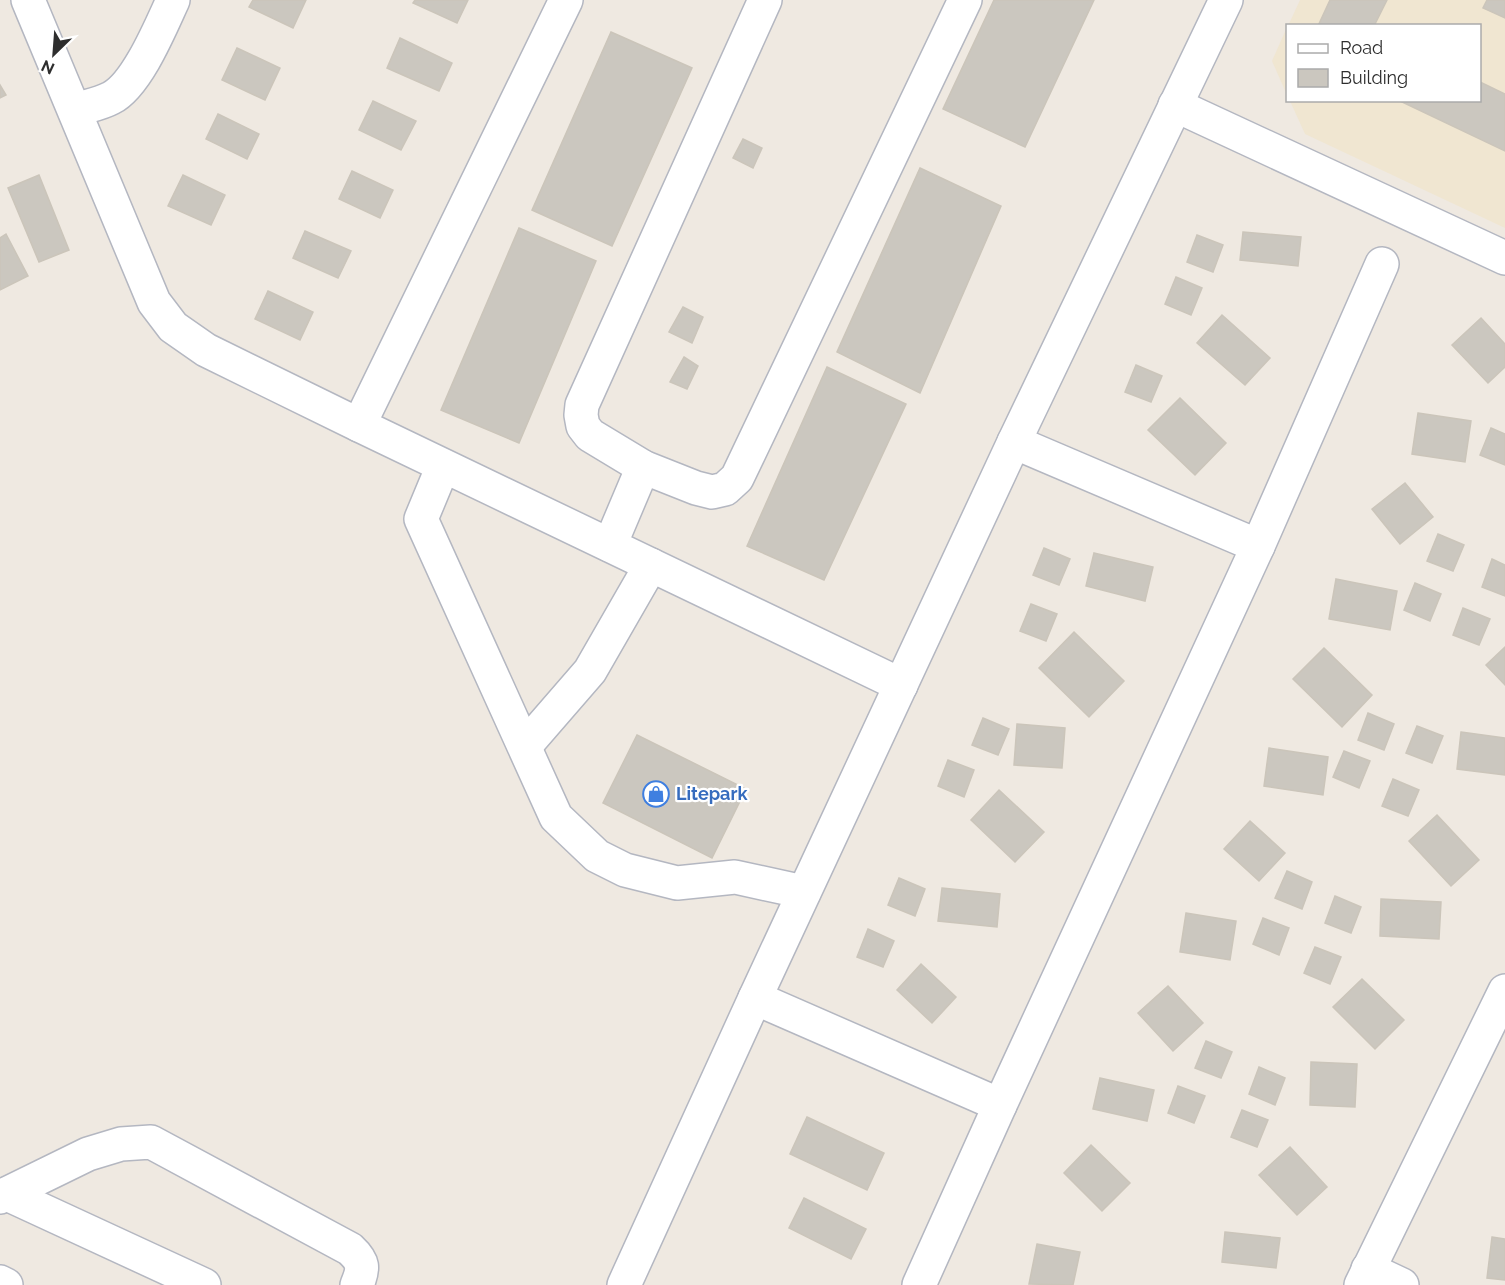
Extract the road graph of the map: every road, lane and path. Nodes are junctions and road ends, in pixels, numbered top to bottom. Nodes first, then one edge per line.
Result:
1 (28, 0) edge
2 (173, 0) edge
3 (566, 0) edge
4 (765, 0) edge
5 (965, 0) edge
6 (1226, 0) edge
7 (1175, 105) junction
8 (75, 110) junction
9 (1505, 258) edge
10 (1382, 264) dead end
11 (359, 425) junction
12 (1014, 442) junction
13 (443, 466) junction
14 (643, 467) junction
15 (610, 545) junction
16 (1258, 546) junction
17 (651, 565) junction
18 (901, 685) junction
19 (525, 746) junction
20 (804, 892) junction
21 (1505, 991) edge
22 (755, 998) junction
23 (1000, 1105) junction
24 (4, 1196) edge
25 (1365, 1277) edge
26 (0, 1282) edge
27 (6, 1285) edge
28 (204, 1285) edge
29 (357, 1285) edge
30 (624, 1285) edge
31 (919, 1285) edge
32 (1402, 1285) edge

1 - 8 street
2 - 8 street
3 - 11 street
4 - 14 street
5 - 14 street
6 - 7 street
7 - 9 street
7 - 12 street
8 - 11 street
10 - 16 street
11 - 13 street
12 - 16 street
12 - 18 street
13 - 15 street
13 - 19 street
14 - 15 street
15 - 17 street
16 - 23 street
17 - 18 street
17 - 19 street
18 - 20 street
19 - 20 street
20 - 22 street
21 - 25 street
22 - 23 street
22 - 30 street
23 - 31 street
24 - 28 street
24 - 29 street
25 - 32 street
26 - 27 street

